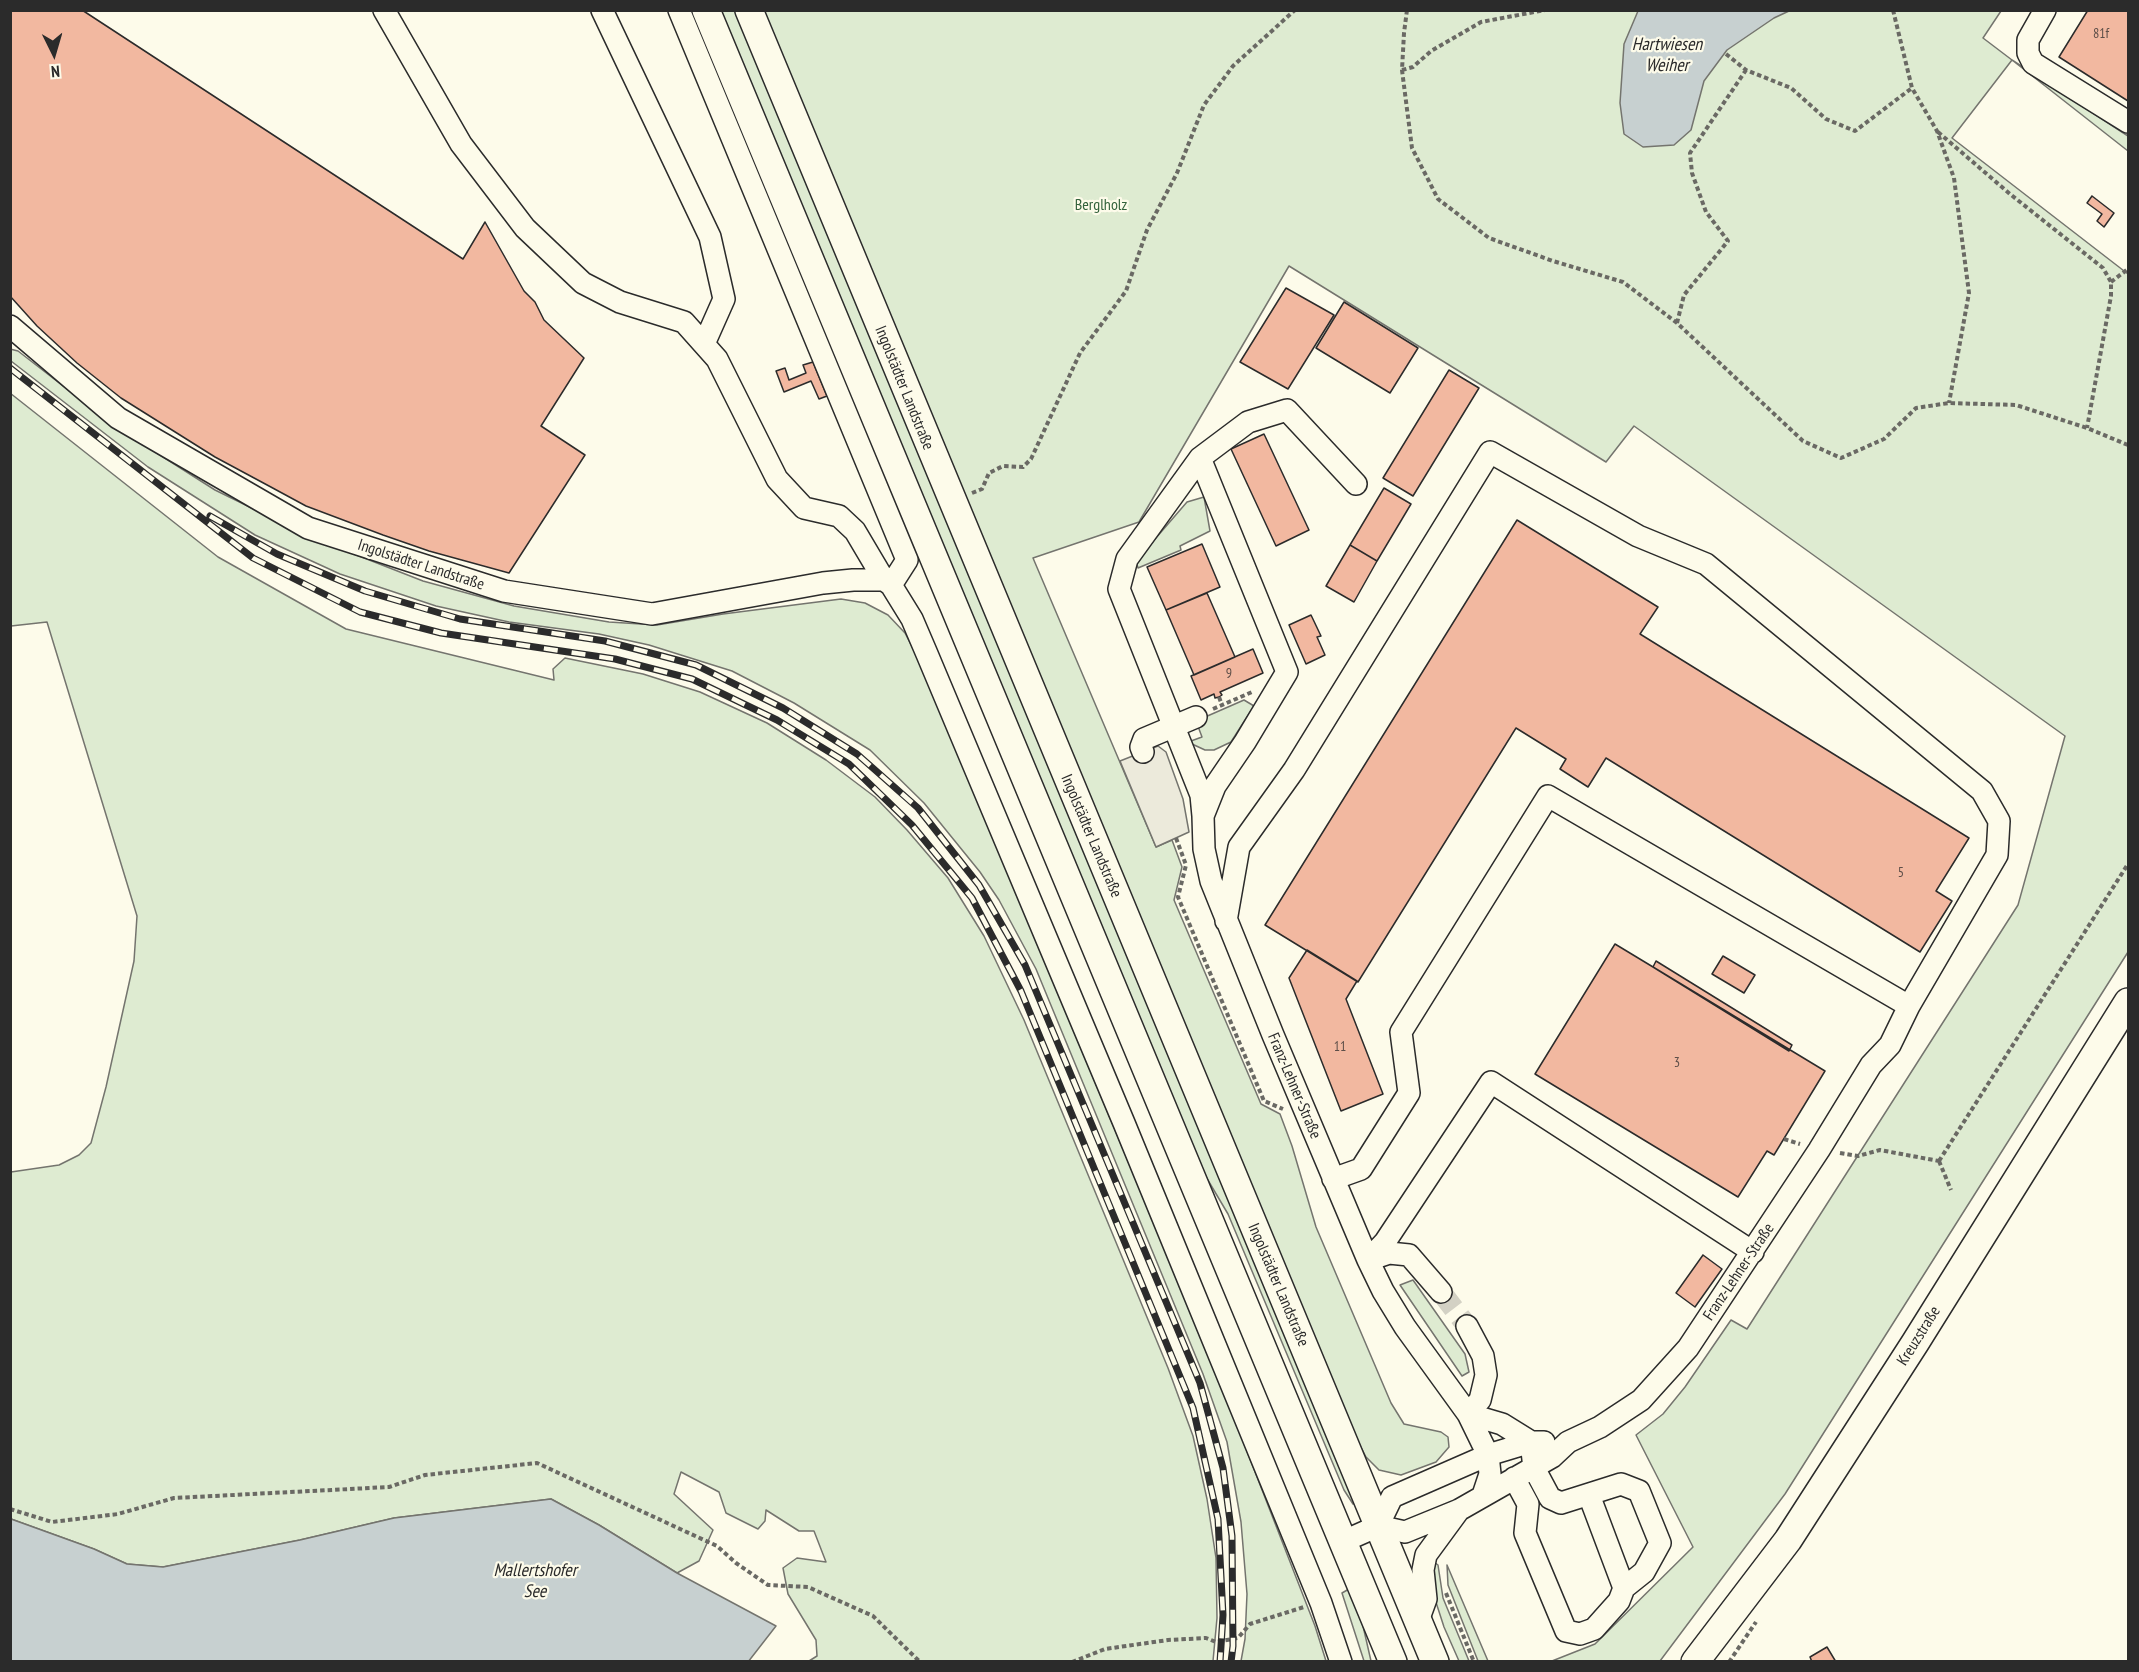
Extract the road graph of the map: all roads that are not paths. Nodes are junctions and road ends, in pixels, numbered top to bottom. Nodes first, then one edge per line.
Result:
1 (384, 10) edge
2 (602, 10) edge
3 (679, 10) edge
4 (706, 10) edge
5 (749, 10) edge
6 (2045, 10) edge
7 (2128, 122) edge
8 (11, 327) edge
9 (704, 344) junction
10 (1200, 458) junction
11 (1356, 484) dead end
12 (888, 583) junction
13 (1196, 717) road end
14 (1174, 726) junction
15 (1143, 752) dead end
16 (1203, 816) junction
17 (1226, 921) junction
18 (2128, 1002) edge
19 (1910, 1006) junction
20 (1333, 1179) junction
21 (1753, 1251) junction
22 (1368, 1260) junction
23 (1441, 1292) tunnel mouth
24 (1467, 1326) tunnel mouth
25 (1468, 1414) junction
26 (1530, 1442) junction
27 (1568, 1442) junction
28 (1488, 1455) junction
29 (1534, 1468) junction
30 (1514, 1478) junction
31 (1483, 1495) junction
32 (1589, 1495) junction
33 (1459, 1509) junction
34 (1378, 1526) junction
35 (1342, 1542) junction
36 (1624, 1588) junction
37 (1418, 1621) junction
38 (1341, 1662) edge
39 (1392, 1662) edge
40 (1435, 1662) edge
41 (1695, 1662) edge

1 - 9 street
2 - 9 street
3 - 12 street
4 - 35 main road
5 - 34 main road, Ingolstädter Landstraße
6 - 7 street
8 - 12 street, Ingolstädter Landstraße
9 - 12 street
10 - 11 street
10 - 14 street
10 - 16 street, Franz-Lehner-Straße
12 - 38 street
13 - 14 street
14 - 15 street
14 - 16 street
16 - 17 street, Franz-Lehner-Straße
17 - 19 street, Franz-Lehner-Straße
17 - 20 street, Franz-Lehner-Straße
18 - 41 main road, Kreuzstraße
19 - 20 street
19 - 21 street, Franz-Lehner-Straße
20 - 22 street, Franz-Lehner-Straße
21 - 22 street
21 - 27 street, Franz-Lehner-Straße
22 - 23 street
22 - 25 street, Franz-Lehner-Straße
24 - 25 street
25 - 26 street
25 - 28 street, Franz-Lehner-Straße
26 - 27 street, Franz-Lehner-Straße
26 - 28 street, Franz-Lehner-Straße
26 - 29 street
27 - 29 street, Franz-Lehner-Straße
28 - 31 street, Franz-Lehner-Straße
28 - 34 street, Franz-Lehner-Straße
29 - 30 street, Franz-Lehner-Straße
29 - 32 street
30 - 31 street, Franz-Lehner-Straße
30 - 36 street
31 - 33 street, Franz-Lehner-Straße
32 - 36 street
32 - 36 street
33 - 34 street, Franz-Lehner-Straße
33 - 37 street
34 - 35 street
34 - 37 main road, Ingolstädter Landstraße
35 - 39 main road
37 - 40 main road, Ingolstädter Landstraße

